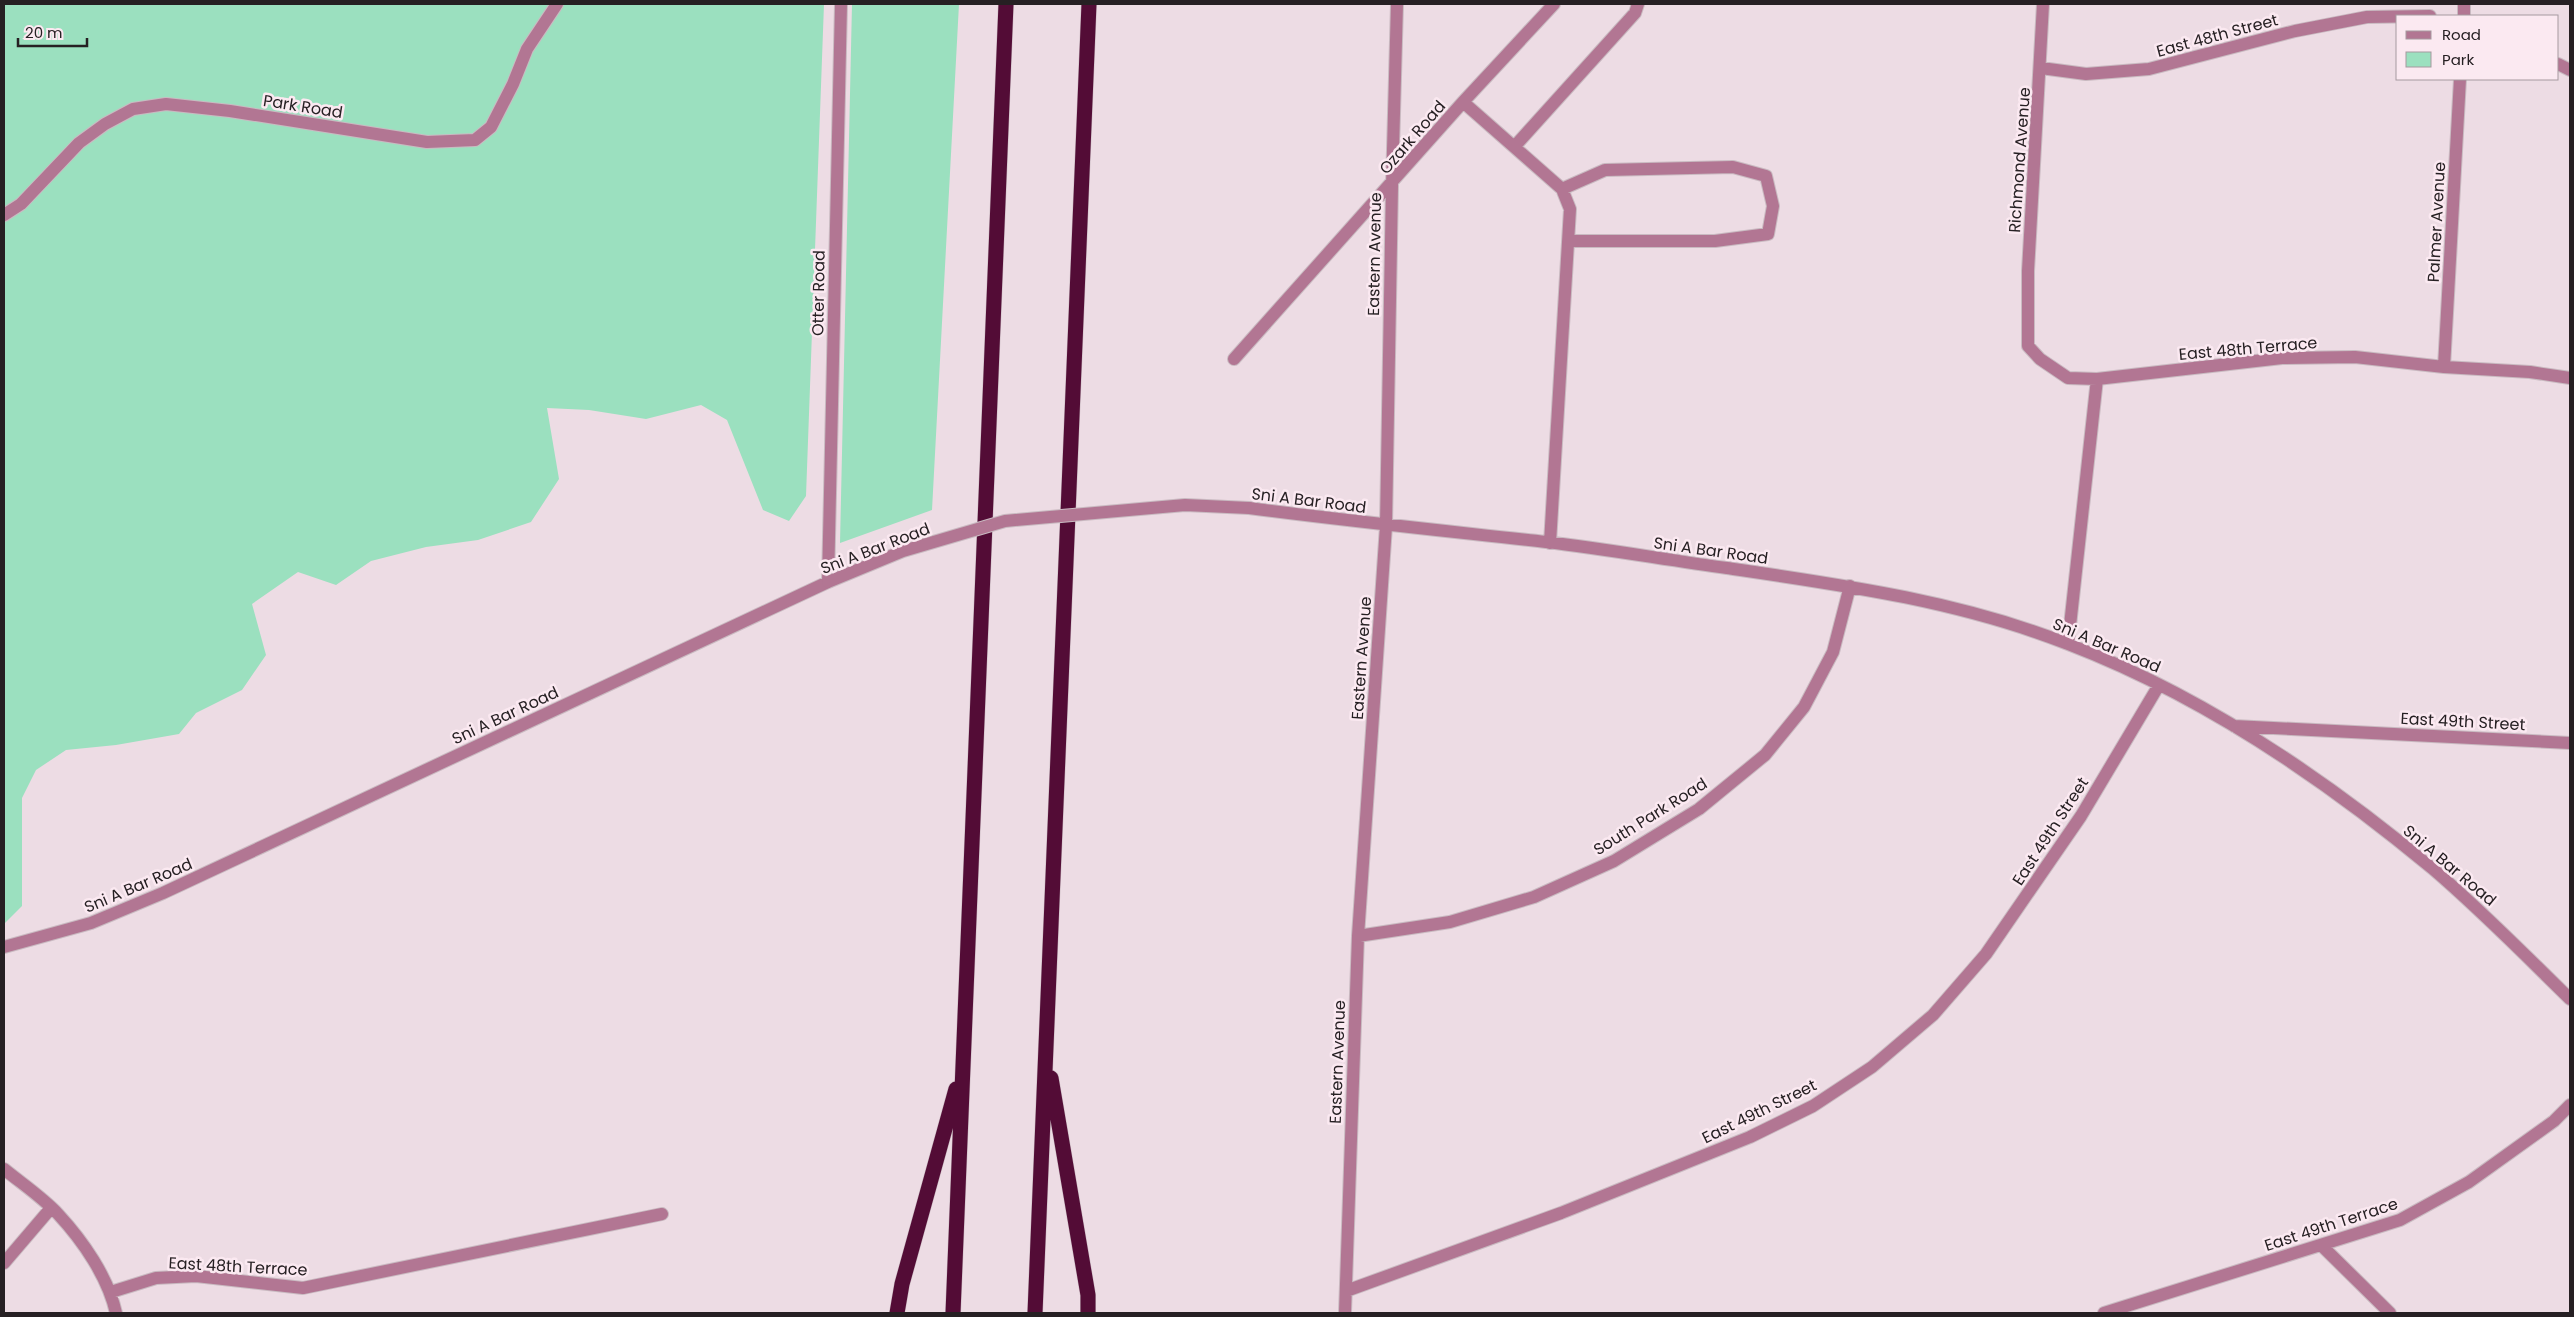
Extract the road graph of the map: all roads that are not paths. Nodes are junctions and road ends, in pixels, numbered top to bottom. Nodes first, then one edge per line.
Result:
1 (557, 4) edge
2 (841, 4) edge
3 (1006, 4) edge
4 (1089, 4) edge
5 (1397, 4) edge
6 (1554, 4) edge
7 (1638, 4) edge
8 (2043, 4) edge
9 (2396, 17) edge
10 (2041, 68) junction
11 (2460, 80) edge
12 (1464, 102) junction
13 (1515, 146) junction
14 (1392, 186) junction
15 (1562, 189) junction
16 (4, 215) edge
17 (1568, 241) junction
18 (2028, 318) joint
19 (1234, 360) dead end
20 (2444, 368) junction
21 (2570, 378) edge
22 (2097, 379) junction
23 (1386, 526) junction
24 (1550, 543) junction
25 (828, 582) junction
26 (1850, 586) junction
27 (2068, 644) junction
28 (2159, 684) junction
29 (2234, 726) junction
30 (2570, 743) edge
31 (1358, 936) junction
32 (4, 947) edge
33 (2570, 999) edge
34 (1046, 1046) junction
35 (963, 1064) junction
36 (2570, 1106) edge
37 (4, 1169) edge
38 (51, 1208) junction
39 (662, 1214) dead end
40 (2321, 1246) junction
41 (4, 1263) edge
42 (1346, 1291) junction
43 (111, 1292) junction
44 (116, 1313) edge
45 (898, 1313) edge
46 (953, 1313) edge
47 (1035, 1313) edge
48 (1088, 1313) edge
49 (1345, 1313) edge
50 (2104, 1313) edge
51 (2390, 1313) edge

1 - 16 street, Park Road
2 - 25 street, Otter Road
3 - 35 highway
4 - 34 highway
5 - 14 street, Eastern Avenue
6 - 12 street, Ozark Road
7 - 13 street
8 - 10 street, Richmond Avenue
9 - 10 street, East 48th Street
10 - 18 street, Richmond Avenue
11 - 20 street, Palmer Avenue
12 - 13 street
12 - 14 street, Ozark Road
13 - 15 street
14 - 19 street, Ozark Road
14 - 23 street, Eastern Avenue
15 - 17 street
15 - 17 street
17 - 24 street
18 - 22 street, East 48th Terrace
20 - 21 street, East 48th Terrace
20 - 22 street, East 48th Terrace
22 - 27 street
23 - 24 street, Sni A Bar Road
23 - 25 street, Sni A Bar Road, bridge
23 - 31 street, Eastern Avenue
24 - 26 street, Sni A Bar Road
25 - 32 street, Sni A Bar Road
26 - 27 street, Sni A Bar Road
26 - 31 street, South Park Road
27 - 28 street, Sni A Bar Road
28 - 29 street, Sni A Bar Road
28 - 42 street, East 49th Street
29 - 30 street, East 49th Street
29 - 33 street, Sni A Bar Road
31 - 42 street, Eastern Avenue
34 - 47 highway
34 - 48 highway
35 - 45 highway
35 - 46 highway
36 - 40 street, East 49th Terrace
37 - 38 street
38 - 41 street
38 - 43 street
39 - 43 street, East 48th Terrace
40 - 50 street, East 49th Terrace
40 - 51 street
42 - 49 street, Eastern Avenue
43 - 44 street

